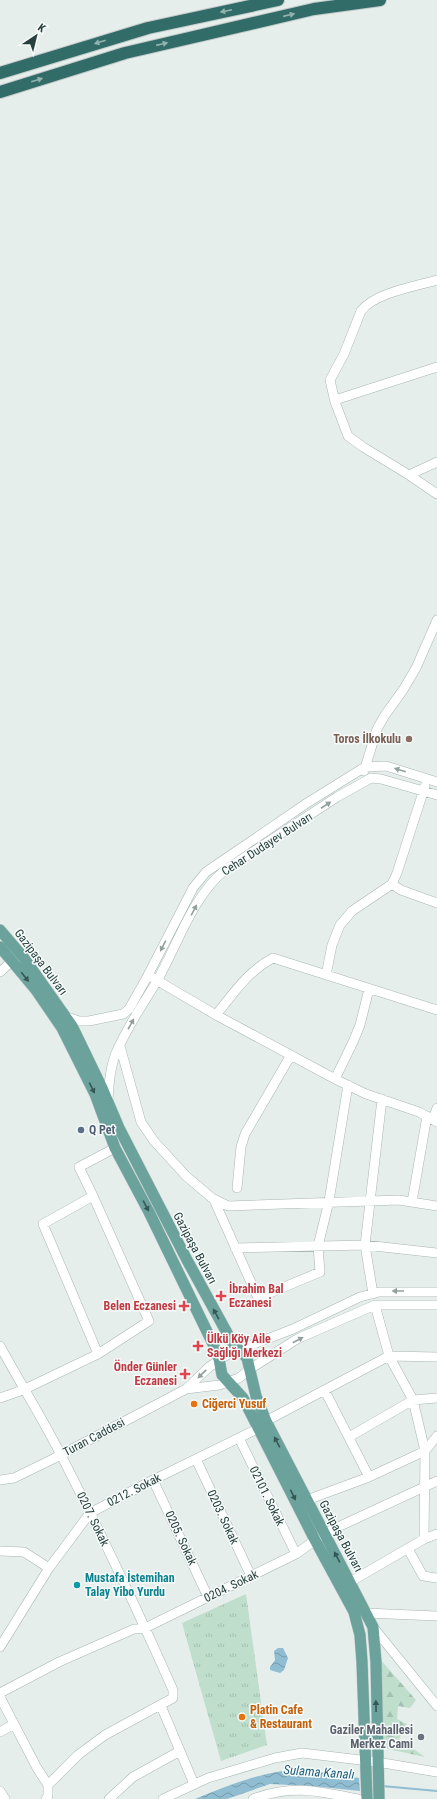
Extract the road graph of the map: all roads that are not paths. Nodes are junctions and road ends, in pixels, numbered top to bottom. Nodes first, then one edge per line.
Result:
1 (278, 0) edge
2 (380, 0) edge
3 (0, 73) edge
4 (0, 92) edge
5 (437, 280) edge
6 (437, 368) edge
7 (335, 400) junction
8 (437, 462) edge
9 (409, 475) junction
10 (437, 494) edge
11 (437, 620) edge
12 (365, 767) junction
13 (428, 779) junction
14 (363, 782) junction
15 (437, 782) edge
16 (424, 790) junction
17 (437, 794) edge
18 (392, 884) junction
19 (437, 903) edge
20 (0, 930) edge
21 (0, 947) edge
22 (12, 960) junction
23 (0, 972) edge
24 (148, 975) junction
25 (326, 975) junction
26 (157, 980) junction
27 (369, 988) junction
28 (437, 1010) edge
29 (216, 1015) junction
30 (64, 1016) junction
31 (120, 1046) junction
32 (291, 1055) junction
33 (335, 1079) junction
34 (348, 1085) junction
35 (382, 1099) junction
36 (108, 1100) junction
37 (437, 1108) edge
38 (432, 1119) edge
39 (115, 1148) junction
40 (237, 1188) dead end
41 (93, 1196) junction
42 (214, 1200) junction
43 (369, 1200) junction
44 (329, 1201) junction
45 (412, 1202) junction
46 (437, 1206) edge
47 (365, 1245) junction
48 (318, 1246) junction
49 (235, 1248) junction
50 (437, 1254) edge
51 (437, 1292) edge
52 (374, 1294) junction
53 (437, 1304) edge
54 (375, 1305) junction
55 (0, 1346) edge
56 (240, 1350) junction
57 (98, 1354) junction
58 (389, 1356) junction
59 (437, 1358) edge
60 (219, 1359) junction
61 (250, 1369) junction
62 (228, 1381) junction
63 (186, 1389) junction
64 (23, 1390) junction
65 (325, 1391) junction
66 (0, 1398) edge
67 (437, 1398) edge
68 (413, 1400) junction
69 (263, 1425) junction
70 (437, 1436) edge
71 (349, 1437) junction
72 (239, 1438) junction
73 (425, 1452) junction
74 (61, 1455) junction
75 (196, 1459) junction
76 (369, 1477) junction
77 (0, 1480) edge
78 (153, 1480) junction
79 (437, 1481) edge
80 (424, 1487) junction
81 (307, 1500) junction
82 (90, 1513) junction
83 (325, 1534) junction
84 (437, 1534) edge
85 (424, 1539) junction
86 (315, 1540) junction
87 (408, 1549) junction
88 (0, 1551) edge
89 (296, 1554) junction
90 (49, 1568) junction
91 (251, 1576) junction
92 (437, 1578) edge
93 (350, 1582) junction
94 (208, 1597) junction
95 (365, 1613) junction
96 (437, 1616) edge
97 (373, 1627) junction
98 (145, 1628) junction
99 (1, 1640) edge
100 (0, 1693) edge
101 (0, 1697) edge
102 (161, 1706) junction
103 (437, 1706) edge
104 (14, 1724) junction
105 (0, 1732) edge
106 (180, 1751) junction
107 (372, 1761) junction
108 (437, 1772) edge
109 (194, 1784) junction
110 (48, 1785) junction
111 (309, 1790) junction
112 (0, 1792) edge
113 (379, 1794) edge
114 (364, 1797) edge
115 (5, 1799) edge
116 (46, 1799) edge
117 (109, 1799) edge
118 (163, 1799) edge
119 (253, 1799) edge
120 (306, 1799) edge

1 -> 3 highway
4 -> 2 highway
5 - 7 street
6 - 7 street
7 - 9 street
8 - 9 street
9 - 10 street
11 - 12 street
13 -> 12 street, Cehar Dudayev Bulvarı
12 - 14 street
12 -> 24 street, Cehar Dudayev Bulvarı
13 - 15 street, Cehar Dudayev Bulvarı
13 - 16 street
14 - 16 street, Cehar Dudayev Bulvarı
26 -> 14 street, Cehar Dudayev Bulvarı
16 - 17 street, Cehar Dudayev Bulvarı
16 - 18 street
18 - 19 street
18 - 25 street
20 - 30 main road, Gazipaşa Bulvarı
21 - 22 main road, Gazipaşa Bulvarı
22 - 23 street
22 -> 39 main road, Gazipaşa Bulvarı
24 - 26 street
24 - 30 street, Cehar Dudayev Bulvarı
25 - 27 street
25 - 29 street
26 - 29 street
31 -> 26 street, Cehar Dudayev Bulvarı
27 - 28 street
27 - 33 street
29 - 32 street
30 - 36 main road, Gazipaşa Bulvarı
31 - 36 street, Cehar Dudayev Bulvarı
31 - 42 street
32 - 33 street
32 - 40 street
33 - 34 street
34 - 35 street
34 - 44 street
35 - 38 street
35 - 43 street
56 -> 36 main road, Gazipaşa Bulvarı
37 - 38 street
38 - 45 street
39 - 41 street
39 -> 60 main road, Gazipaşa Bulvarı
41 - 57 street
41 - 57 street
42 - 44 street
42 - 49 street
43 - 44 street
43 - 45 street
43 - 47 street
44 - 48 street
45 - 46 street
47 - 48 street
47 - 50 street
47 - 52 street
48 - 49 street
48 - 49 street
51 -> 52 street
52 - 56 street
53 - 54 street
54 - 58 street
61 -> 54 street
55 - 64 street, 0207. Sokak
56 - 60 street
56 - 61 main road, Gazipaşa Bulvarı
57 - 64 street
58 - 59 street
58 - 65 street, 0212. Sokak
58 - 68 street
60 - 62 main road, Gazipaşa Bulvarı
60 -> 63 street
61 - 62 street
61 - 69 main road, Gazipaşa Bulvarı
62 - 63 street
62 - 69 main road, Gazipaşa Bulvarı
63 - 74 street, Turan Caddesi
64 - 66 street
64 - 74 street, 0207. Sokak
65 - 69 street, 0212. Sokak
65 - 71 street
67 - 68 street
68 - 71 street
68 - 73 street
69 - 72 street, 0212. Sokak
81 -> 69 main road, Gazipaşa Bulvarı
69 -> 86 main road, Gazipaşa Bulvarı
70 - 73 street
71 - 76 street
72 - 75 street, 0212. Sokak
72 - 89 street, 02101. Sokak
73 - 76 street
73 - 80 street
74 - 77 street, Turan Caddesi
74 - 82 street, 0207. Sokak
75 - 78 street, 0212. Sokak
75 - 91 street, 0203. Sokak
76 - 81 street
78 - 82 street, 0212. Sokak
78 - 94 street, 0205. Sokak
79 - 80 street, 0204. Sokak
80 - 83 street, 0204. Sokak
80 - 85 street
81 - 83 main road, Gazipaşa Bulvarı
82 - 90 street, 0212. Sokak
82 - 98 street, 0207. Sokak
83 - 86 street, 0204. Sokak
93 -> 83 main road, Gazipaşa Bulvarı
84 - 85 street
85 - 87 street
86 - 89 street, 0204. Sokak
86 - 107 main road, Gazipaşa Bulvarı
87 - 92 street
87 - 93 street
88 - 90 street
89 - 91 street, 0204. Sokak
90 - 99 street, 0212. Sokak
91 - 94 street, 0204. Sokak
93 - 95 main road, Gazipaşa Bulvarı
94 - 98 street, 0204. Sokak
95 - 96 street
95 - 97 main road, Gazipaşa Bulvarı
97 - 103 street
107 -> 97 main road, Gazipaşa Bulvarı
98 - 100 street, 0204. Sokak
98 - 102 street, 0207. Sokak
101 - 104 street
102 - 106 street
102 - 110 street
104 - 105 street
104 - 110 street
106 - 109 street
106 - 117 street
107 - 108 street
107 - 109 street
107 - 113 main road, Gazipaşa Bulvarı
107 - 114 main road, Gazipaşa Bulvarı
109 - 118 street
110 - 116 street
111 - 114 street
111 - 119 street
111 - 120 street
112 - 115 street

